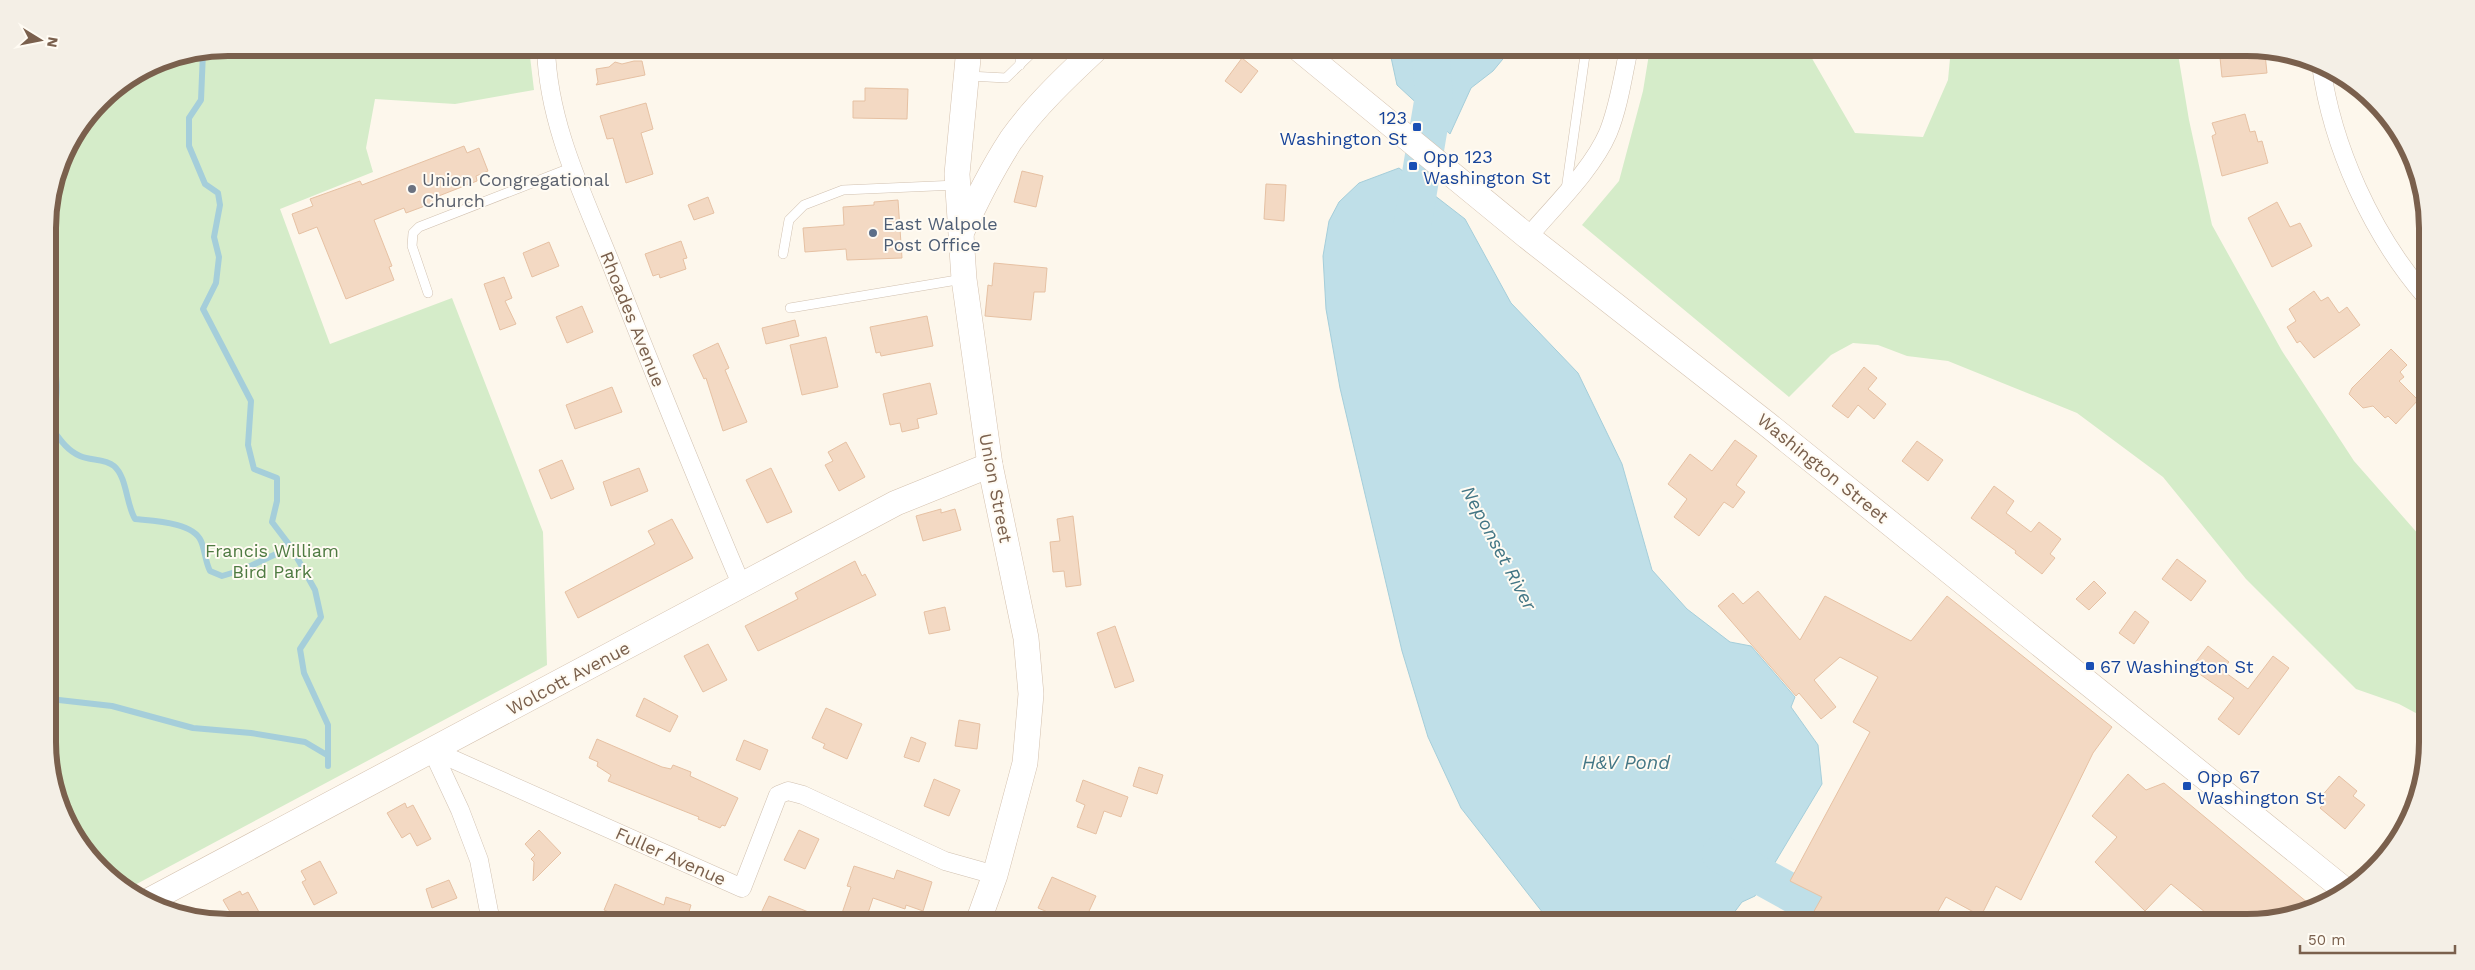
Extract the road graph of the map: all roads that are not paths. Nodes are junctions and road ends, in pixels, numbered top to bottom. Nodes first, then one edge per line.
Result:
1 (1308, 56) edge
2 (1585, 56) edge
3 (1627, 56) edge
4 (547, 57) edge
5 (968, 57) edge
6 (1020, 57) edge
7 (1029, 57) edge
8 (1089, 57) edge
9 (1020, 65) junction
10 (2323, 74) edge
11 (966, 76) junction
12 (573, 167) junction
13 (957, 185) junction
14 (1566, 193) junction
15 (962, 231) junction
16 (1528, 237) junction
17 (782, 254) dead end
18 (964, 279) junction
19 (2419, 287) edge
20 (428, 293) dead end
21 (790, 308) dead end
22 (990, 465) junction
23 (741, 584) junction
24 (432, 750) junction
25 (995, 875) junction
26 (2340, 886) edge
27 (155, 897) edge
28 (489, 914) edge
29 (981, 914) edge

1 - 16 main road, Washington Street
2 - 14 lane
3 - 14 street
4 - 12 street, Rhoades Avenue
5 - 11 main road, Union Street
6 - 9 lane
7 - 9 lane
8 - 15 main road
9 - 11 lane
10 - 19 street
11 - 13 main road, Union Street
12 - 20 lane
12 - 23 street, Rhoades Avenue
13 - 15 main road, Union Street
13 - 17 lane
14 - 16 street
15 - 18 main road, Union Street
16 - 26 main road, Washington Street
18 - 21 lane
18 - 22 main road, Union Street
22 - 23 main road, Wolcott Avenue
22 - 25 main road, Union Street
23 - 24 main road, Wolcott Avenue
24 - 25 street, Fuller Avenue
24 - 27 main road, Wolcott Avenue
24 - 28 street
25 - 29 main road, Union Street

